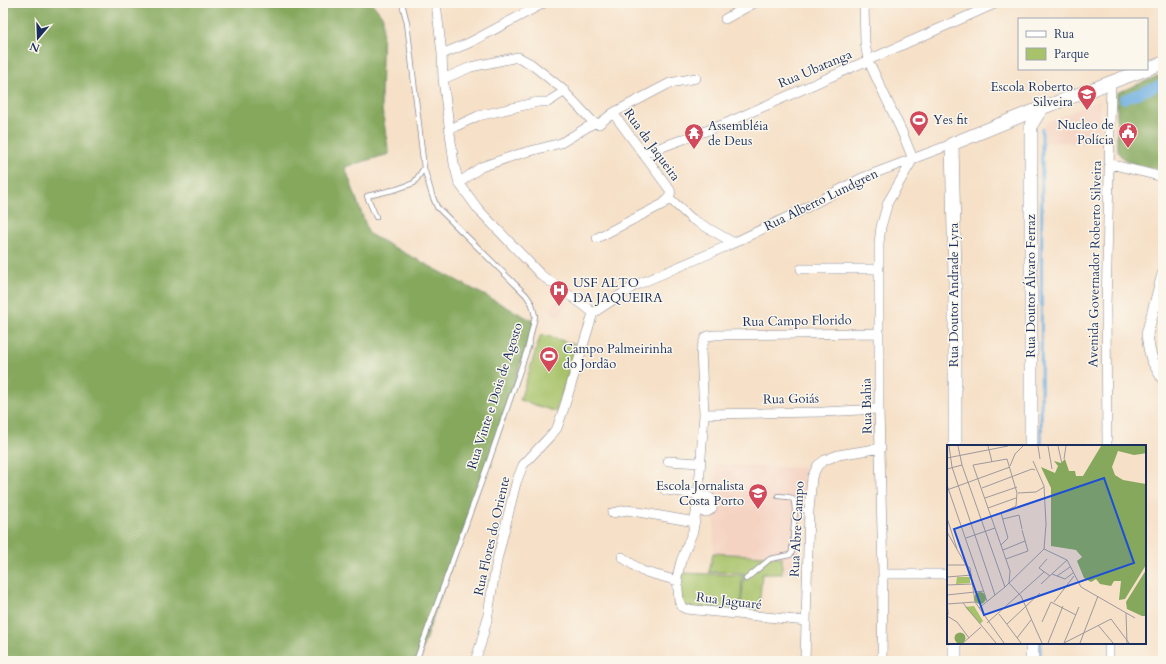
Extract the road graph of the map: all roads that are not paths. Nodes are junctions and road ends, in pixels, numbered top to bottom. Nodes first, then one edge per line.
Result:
1 (402, 3) edge
2 (436, 3) edge
3 (544, 3) edge
4 (754, 3) edge
5 (864, 3) edge
6 (996, 3) edge
7 (725, 19) dead end
8 (442, 54) junction
9 (868, 60) junction
10 (1163, 63) edge
11 (1148, 68) edge
12 (1144, 70) edge
13 (696, 78) dead end
14 (443, 79) junction
15 (1111, 82) junction
16 (565, 91) junction
17 (613, 113) junction
18 (1027, 120) junction
19 (594, 123) junction
20 (450, 129) junction
21 (952, 144) junction
22 (643, 154) junction
23 (913, 159) junction
24 (1110, 164) junction
25 (424, 168) junction
26 (1163, 177) edge
27 (459, 183) junction
28 (670, 195) junction
29 (376, 217) dead end
30 (597, 238) dead end
31 (734, 243) junction
32 (801, 269) dead end
33 (878, 269) junction
34 (1163, 274) edge
35 (1159, 305) edge
36 (592, 313) junction
37 (878, 333) junction
38 (715, 335) joint
39 (1163, 379) edge
40 (879, 409) junction
41 (704, 414) junction
42 (955, 445) edge
43 (1031, 445) edge
44 (1107, 445) edge
45 (881, 448) junction
46 (668, 461) dead end
47 (700, 462) junction
48 (665, 490) dead end
49 (778, 496) dead end
50 (698, 500) junction
51 (795, 510) junction
52 (809, 510) junction
53 (612, 513) dead end
54 (695, 522) junction
55 (622, 557) dead end
56 (884, 574) junction
57 (947, 574) edge
58 (746, 579) dead end
59 (678, 581) junction
60 (806, 621) junction
61 (955, 644) edge
62 (1032, 644) edge
63 (1109, 644) edge
64 (416, 661) edge
65 (475, 661) edge
66 (805, 661) edge
67 (882, 661) edge
68 (955, 661) edge
69 (1032, 661) edge
70 (1109, 661) edge

1 - 25 lane, Rua Vinte e Dois de Agosto
2 - 8 street
3 - 8 street
4 - 7 street
5 - 9 street
6 - 9 street, Rua Ubatanga
8 - 14 street
9 - 22 street, Rua Ubatanga
9 - 23 street
10 - 11 main road, Rua Alberto Lundgren
12 - 15 main road, Rua Alberto Lundgren
13 - 17 street
14 - 16 street
14 - 20 street
15 - 18 main road, Rua Alberto Lundgren
15 - 24 street, Avenida Governador Roberto Silveira
16 - 19 street
16 - 20 street
17 - 19 street
17 - 22 street, Rua da Jaqueira
18 - 21 main road, Rua Alberto Lundgren
18 - 43 main road, Rua Doutor Álvaro Ferraz
19 - 27 street
20 - 27 street
21 - 23 street, Rua Alberto Lundgren
21 - 42 main road, Rua Doutor Andrade Lyra
22 - 28 street, Rua da Jaqueira
23 - 31 street, Rua Alberto Lundgren
23 - 33 street, Rua Bahia
24 - 26 street
24 - 44 street, Avenida Governador Roberto Silveira
25 - 29 lane
25 - 64 lane, Rua Vinte e Dois de Agosto
27 - 36 street
28 - 30 street
28 - 31 street, Rua da Jaqueira
31 - 36 street, Rua Alberto Lundgren
32 - 33 street
33 - 37 street, Rua Bahia
34 - 35 street
35 - 39 street
36 - 65 street, Rua Flores do Oriente
37 - 38 street, Rua Campo Florido
37 - 40 street, Rua Bahia
38 - 41 street, Rua Jaguaré
40 - 41 street, Rua Goiás
40 - 45 street, Rua Bahia
41 - 47 street, Rua Jaguaré
45 - 52 street, Rua Abre Campo
45 - 56 street, Rua Bahia
46 - 47 street
47 - 50 street, Rua Jaguaré
48 - 50 street
49 - 51 lane
50 - 54 street, Rua Jaguaré
51 - 52 lane
51 - 58 lane
52 - 60 street, Rua Abre Campo
53 - 54 street
54 - 59 street, Rua Jaguaré
55 - 59 street
56 - 57 street
56 - 67 street, Rua Bahia
59 - 60 street, Rua Jaguaré
60 - 66 street, Rua Abre Campo
61 - 68 main road
62 - 69 main road
63 - 70 street

